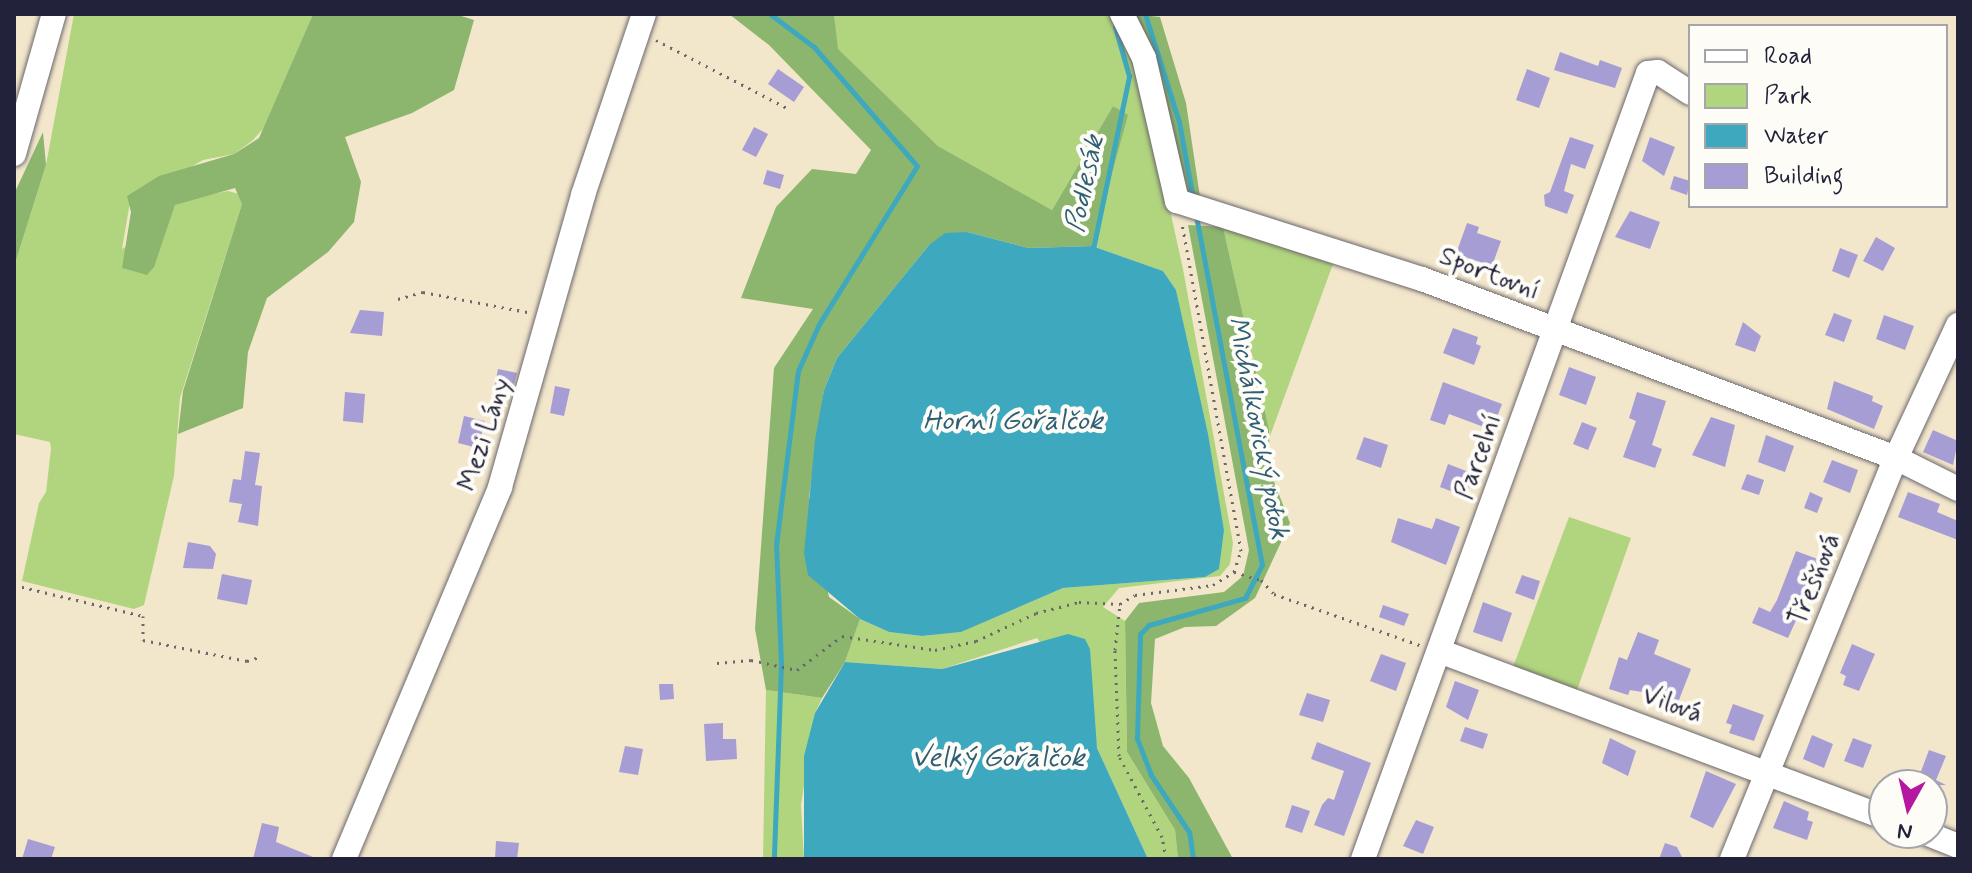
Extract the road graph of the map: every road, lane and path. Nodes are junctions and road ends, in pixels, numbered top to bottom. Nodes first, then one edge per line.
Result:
1 (54, 14) edge
2 (1122, 14) edge
3 (641, 22) edge
4 (1688, 92) edge
5 (787, 108) dead end
6 (14, 154) edge
7 (1191, 205) junction
8 (398, 299) dead end
9 (551, 317) junction
10 (1958, 325) edge
11 (1555, 330) junction
12 (1896, 458) junction
13 (1958, 489) edge
14 (1234, 572) junction
15 (14, 585) edge
16 (1120, 604) junction
17 (1439, 651) junction
18 (262, 656) dead end
19 (717, 663) dead end
20 (1767, 771) junction
21 (1868, 811) edge
22 (344, 859) edge
23 (1166, 859) edge
24 (1363, 859) edge
25 (1732, 859) edge

1 - 6 street
2 - 7 street
3 - 5 path
3 - 9 street, Mezi Lány
4 - 11 street, Parcelní
7 - 11 street, Sportovní
7 - 14 path
8 - 9 path
9 - 22 street, Mezi Lány
10 - 12 street, Třešňová
11 - 12 street, Sportovní
11 - 17 street, Parcelní
12 - 13 street, Sportovní
12 - 20 street, Třešňová
14 - 16 path
14 - 17 path
15 - 18 path
16 - 19 path
16 - 23 path
17 - 20 street, Vilová
17 - 24 street, Parcelní
20 - 21 street, Vilová
20 - 25 street, Třešňová

